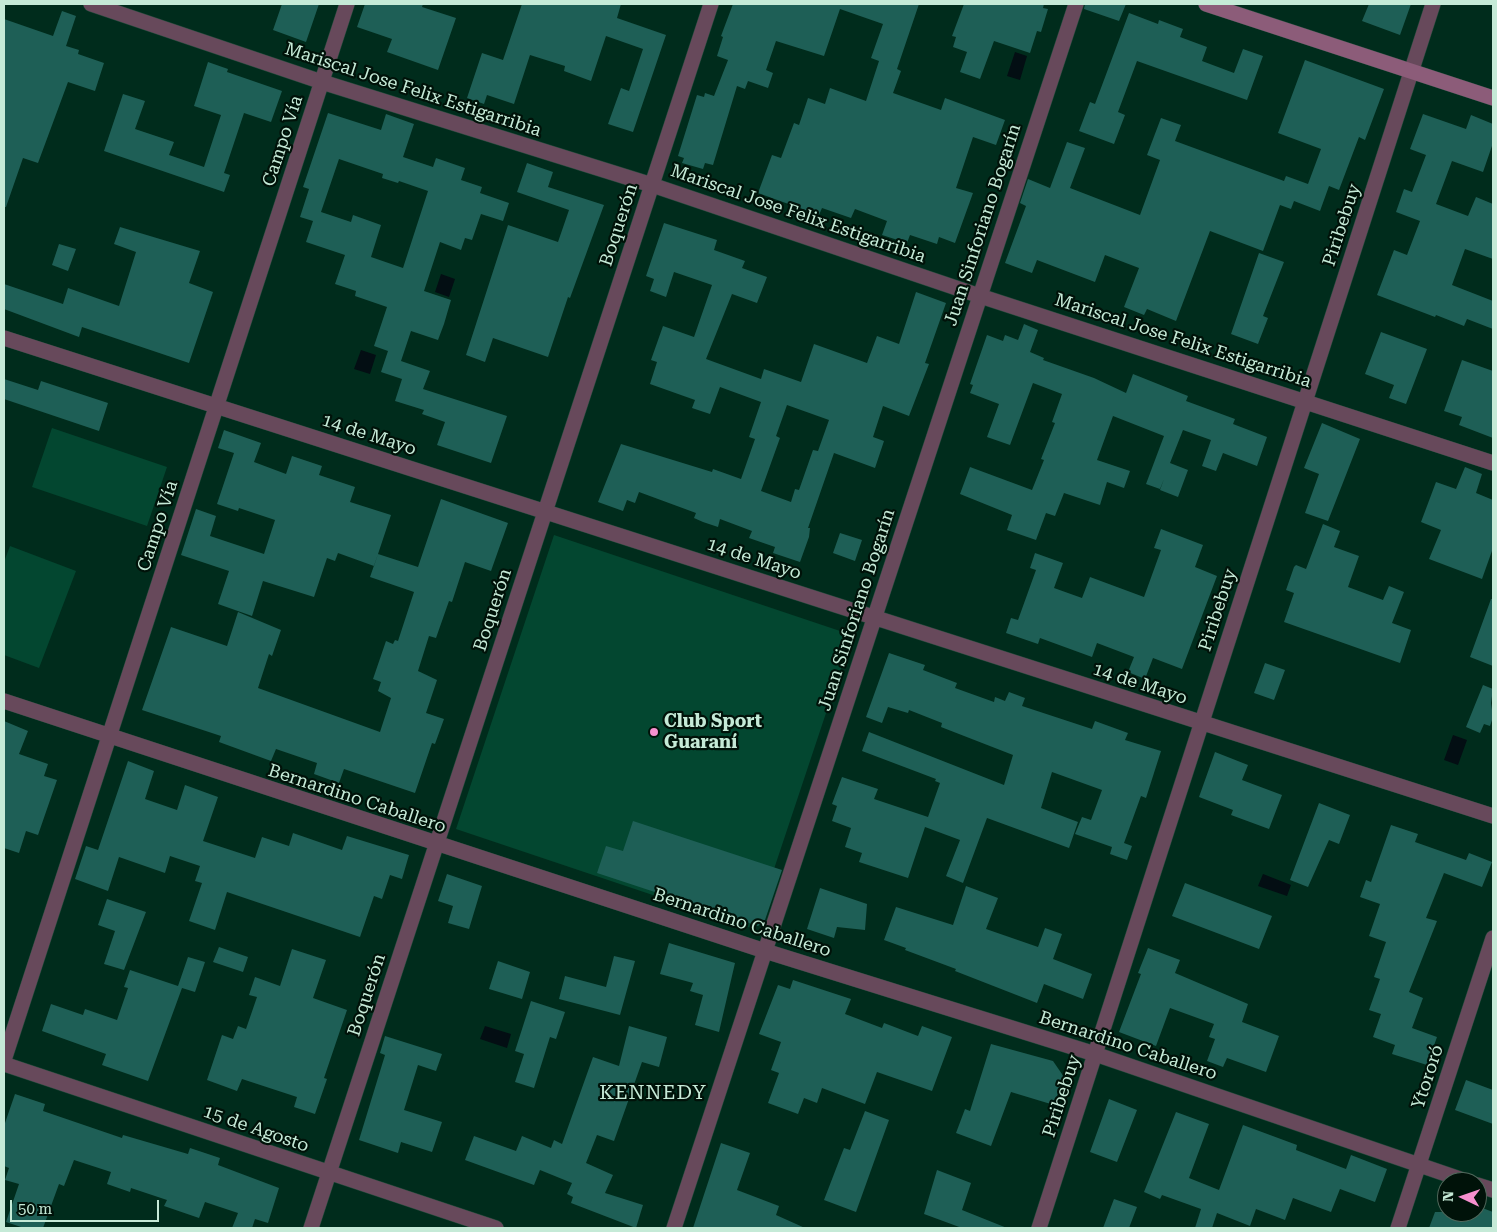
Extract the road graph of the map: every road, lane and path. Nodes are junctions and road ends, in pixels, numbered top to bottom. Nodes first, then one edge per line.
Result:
1 (91, 4) edge
2 (348, 4) edge
3 (711, 4) edge
4 (1076, 4) edge
5 (1206, 4) edge
6 (1433, 4) edge
7 (1411, 71) junction
8 (322, 82) junction
9 (1493, 98) edge
10 (652, 185) junction
11 (980, 296) junction
12 (4, 338) edge
13 (1305, 401) junction
14 (217, 405) junction
15 (1493, 463) edge
16 (545, 512) junction
17 (874, 617) junction
18 (4, 701) edge
19 (1201, 724) junction
20 (109, 736) junction
21 (1493, 816) edge
22 (436, 845) junction
23 (1493, 938) edge
24 (765, 951) junction
25 (1095, 1054) junction
26 (4, 1060) edge
27 (4, 1064) edge
28 (1419, 1165) junction
29 (1439, 1172) edge
30 (329, 1173) junction
31 (311, 1228) edge
32 (496, 1228) edge
33 (674, 1228) edge
34 (1039, 1228) edge
35 (1398, 1228) edge

1 - 8 street, Mariscal Jose Felix Estigarribia
2 - 8 street, Campo Vía
3 - 10 street, Boquerón
4 - 11 street, Juan Sinforiano Bogarín
5 - 7 street
6 - 7 street, Piribebuy
7 - 9 street
7 - 13 street, Piribebuy
8 - 10 street, Mariscal Jose Felix Estigarribia
8 - 14 street, Campo Vía
10 - 11 street, Mariscal Jose Felix Estigarribia
10 - 16 street, Boquerón
11 - 13 street, Mariscal Jose Felix Estigarribia
11 - 17 street, Juan Sinforiano Bogarín
12 - 14 street, 14 de Mayo
13 - 15 street, Mariscal Jose Felix Estigarribia
13 - 19 street, Piribebuy
14 - 16 street, 14 de Mayo
14 - 20 street, Campo Vía
16 - 17 street, 14 de Mayo
16 - 22 street, Boquerón
17 - 19 street, 14 de Mayo
17 - 24 street, Juan Sinforiano Bogarín
18 - 20 street, Bernardino Caballero
19 - 21 street, 14 de Mayo
19 - 25 street, Piribebuy
20 - 22 street, Bernardino Caballero
20 - 26 street, Campo Vía
22 - 24 street, Bernardino Caballero
22 - 30 street, Boquerón
23 - 28 street, Ytororó
24 - 25 street, Bernardino Caballero
24 - 33 street, Juan Sinforiano Bogarín
25 - 28 street, Bernardino Caballero
25 - 34 street, Piribebuy
27 - 30 street, 15 de Agosto
28 - 29 street, Bernardino Caballero
28 - 35 street, Ytororó
30 - 31 street, Boquerón
30 - 32 street, 15 de Agosto

